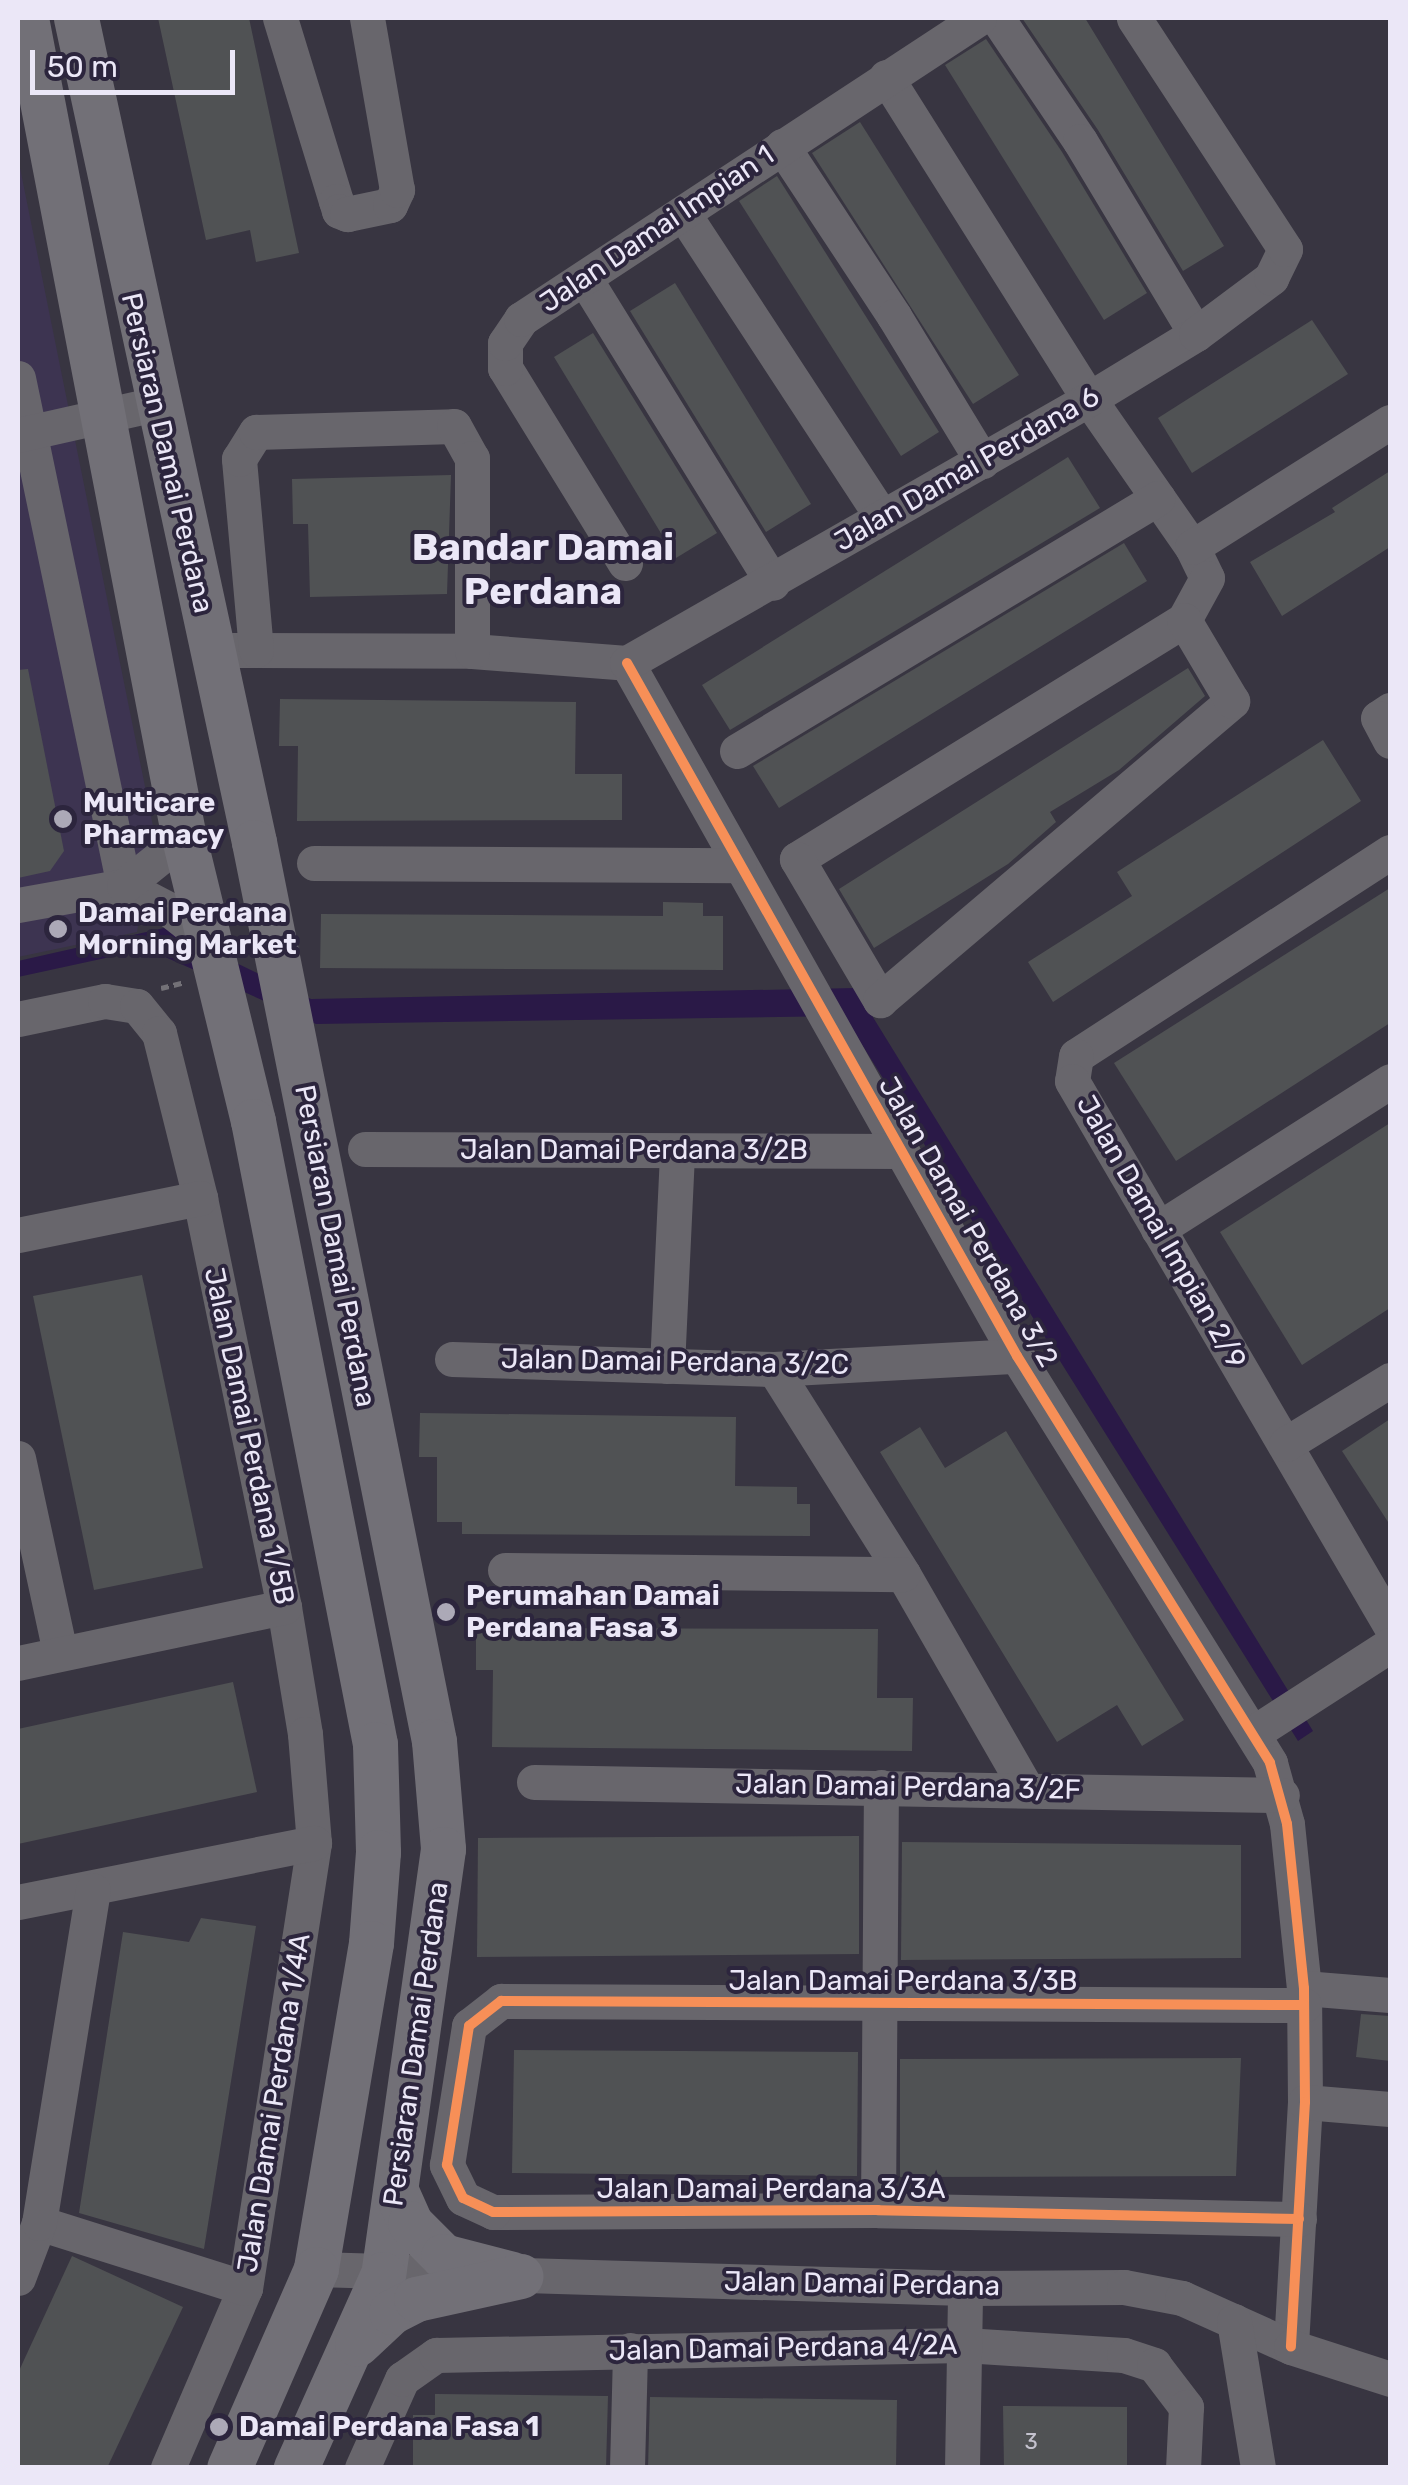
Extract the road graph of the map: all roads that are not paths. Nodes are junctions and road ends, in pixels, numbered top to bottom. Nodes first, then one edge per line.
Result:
1 (76, 18) edge
2 (280, 18) edge
3 (367, 18) edge
4 (978, 18) edge
5 (997, 18) edge
6 (1134, 18) edge
7 (24, 25) edge
8 (886, 78) junction
9 (782, 146) junction
10 (683, 214) junction
11 (586, 279) junction
12 (1196, 334) junction
13 (18, 378) edge
14 (1088, 399) junction
15 (156, 404) junction
16 (102, 417) junction
17 (1390, 422) edge
18 (24, 434) edge
19 (982, 461) junction
20 (1158, 498) junction
21 (882, 517) junction
22 (1200, 563) junction
23 (625, 564) dead end
24 (773, 583) junction
25 (1184, 620) junction
26 (256, 650) junction
27 (472, 651) junction
28 (212, 652) junction
29 (627, 663) junction
30 (737, 751) dead end
31 (184, 838) junction
32 (1390, 852) edge
33 (314, 863) dead end
34 (738, 865) junction
35 (124, 886) junction
36 (18, 905) edge
37 (213, 958) junction
38 (18, 1019) edge
39 (1390, 1081) edge
40 (365, 1150) dead end
41 (677, 1151) junction
42 (902, 1151) junction
43 (200, 1198) junction
44 (1158, 1229) junction
45 (18, 1235) edge
46 (1017, 1356) junction
47 (452, 1359) dead end
48 (666, 1366) junction
49 (774, 1370) junction
50 (1390, 1380) edge
51 (1286, 1444) junction
52 (18, 1458) edge
53 (506, 1570) dead end
54 (904, 1574) junction
55 (284, 1607) junction
56 (1390, 1625) edge
57 (1390, 1645) edge
58 (60, 1653) junction
59 (18, 1663) edge
60 (1280, 1718) junction
61 (534, 1782) dead end
62 (881, 1786) junction
63 (1026, 1788) junction
64 (1282, 1795) junction
65 (314, 1842) junction
66 (93, 1890) junction
67 (18, 1902) edge
68 (1390, 1995) edge
69 (1304, 1996) junction
70 (501, 2002) joint
71 (880, 2004) junction
72 (1305, 2102) junction
73 (1390, 2109) edge
74 (396, 2191) junction
75 (878, 2210) junction
76 (1300, 2220) junction
77 (38, 2222) junction
78 (316, 2268) junction
79 (384, 2274) junction
80 (521, 2276) junction
81 (18, 2278) edge
82 (245, 2288) junction
83 (965, 2288) junction
84 (1234, 2322) junction
85 (964, 2345) junction
86 (1291, 2347) junction
87 (630, 2350) junction
88 (347, 2355) junction
89 (1390, 2379) edge
90 (168, 2468) edge
91 (229, 2468) edge
92 (296, 2468) edge
93 (362, 2468) edge
94 (627, 2468) edge
95 (962, 2468) edge
96 (1182, 2468) edge
97 (1258, 2468) edge

1 - 15 main road, Persiaran Damai Perdana
2 - 3 street
4 - 8 street, Jalan Damai Impian 1
5 - 12 street
6 - 12 street, Jalan Damai Perdana 6
7 - 16 main road, Persiaran Damai Perdana
8 - 9 street, Jalan Damai Impian 1
8 - 14 street
9 - 10 street, Jalan Damai Impian 1
9 - 19 street
10 - 11 street, Jalan Damai Impian 1
10 - 21 street
11 - 23 street, Jalan Damai Impian 1
11 - 24 street
12 - 14 street, Jalan Damai Perdana 6
13 - 18 street
14 - 19 street, Jalan Damai Perdana 6
14 - 20 street
15 - 16 street
15 - 28 main road, Persiaran Damai Perdana
16 - 18 street
16 - 31 main road, Persiaran Damai Perdana
17 - 22 street
18 - 35 street
19 - 21 street, Jalan Damai Perdana 6
20 - 22 street
20 - 30 street
21 - 24 street, Jalan Damai Perdana 6
22 - 25 street
24 - 29 street, Jalan Damai Perdana 6
25 - 25 street
26 - 27 street
26 - 27 street
26 - 28 street
27 - 29 street
28 - 74 main road, Persiaran Damai Perdana
29 - 34 street, Jalan Damai Perdana 3/2
31 - 35 street
31 - 37 main road, Persiaran Damai Perdana
32 - 44 street, Jalan Damai Impian 2/9
33 - 34 street
34 - 42 street, Jalan Damai Perdana 3/2
35 - 36 street
35 - 37 street
37 - 78 main road, Persiaran Damai Perdana
38 - 43 street, Jalan Damai Perdana 1/5B
39 - 44 street
40 - 41 street, Jalan Damai Perdana 3/2B
41 - 42 street, Jalan Damai Perdana 3/2B
41 - 48 street
42 - 46 street, Jalan Damai Perdana 3/2
43 - 45 street
43 - 55 street, Jalan Damai Perdana 1/5B
44 - 51 street, Jalan Damai Impian 2/9
46 - 49 street, Jalan Damai Perdana 3/2C
46 - 60 street, Jalan Damai Perdana 3/2
47 - 48 street, Jalan Damai Perdana 3/2C
48 - 49 street, Jalan Damai Perdana 3/2C
49 - 54 street
50 - 51 street
51 - 56 street, Jalan Damai Impian 2/9
52 - 58 street
53 - 54 street
54 - 63 street
55 - 58 street
55 - 65 street, Jalan Damai Perdana 1/5B
57 - 60 street
58 - 59 street
60 - 64 street, Jalan Damai Perdana 3/2
61 - 62 street, Jalan Damai Perdana 3/2F
62 - 63 street, Jalan Damai Perdana 3/2F
62 - 71 street
63 - 64 street, Jalan Damai Perdana 3/2F
64 - 69 street, Jalan Damai Perdana 3/2
65 - 66 street
65 - 82 street, Jalan Damai Perdana 1/4A
66 - 67 street
66 - 77 street
68 - 69 street, Jalan Damai Perdana 3/3B
69 - 71 street, Jalan Damai Perdana 3/3B
69 - 72 street, Jalan Damai Perdana 3/2
70 - 71 street, Jalan Damai Perdana 3/3B
70 - 75 street, Jalan Damai Perdana 3/3A
71 - 75 street
72 - 73 street
72 - 76 street, Jalan Damai Perdana 3/2
74 - 79 main road, Persiaran Damai Perdana
74 - 80 main road
75 - 76 street, Jalan Damai Perdana 3/3A
76 - 86 street, Jalan Damai Perdana 3/2
77 - 81 street
77 - 82 street
78 - 79 street, Jalan Damai Perdana
78 - 91 main road, Persiaran Damai Perdana
79 - 80 street, Jalan Damai Perdana
79 - 88 main road, Persiaran Damai Perdana
80 - 83 street, Jalan Damai Perdana
80 - 88 main road
82 - 90 street, Jalan Damai Perdana 1/4A
83 - 84 street, Jalan Damai Perdana
83 - 85 street
84 - 86 street, Jalan Damai Perdana
84 - 97 street
85 - 87 street, Jalan Damai Perdana 4/2A
85 - 95 street
85 - 96 street, Jalan Damai Perdana 4/2A
86 - 89 street, Jalan Damai Perdana
87 - 93 street, Jalan Damai Perdana 4/2A
87 - 94 street
88 - 92 main road, Persiaran Damai Perdana

